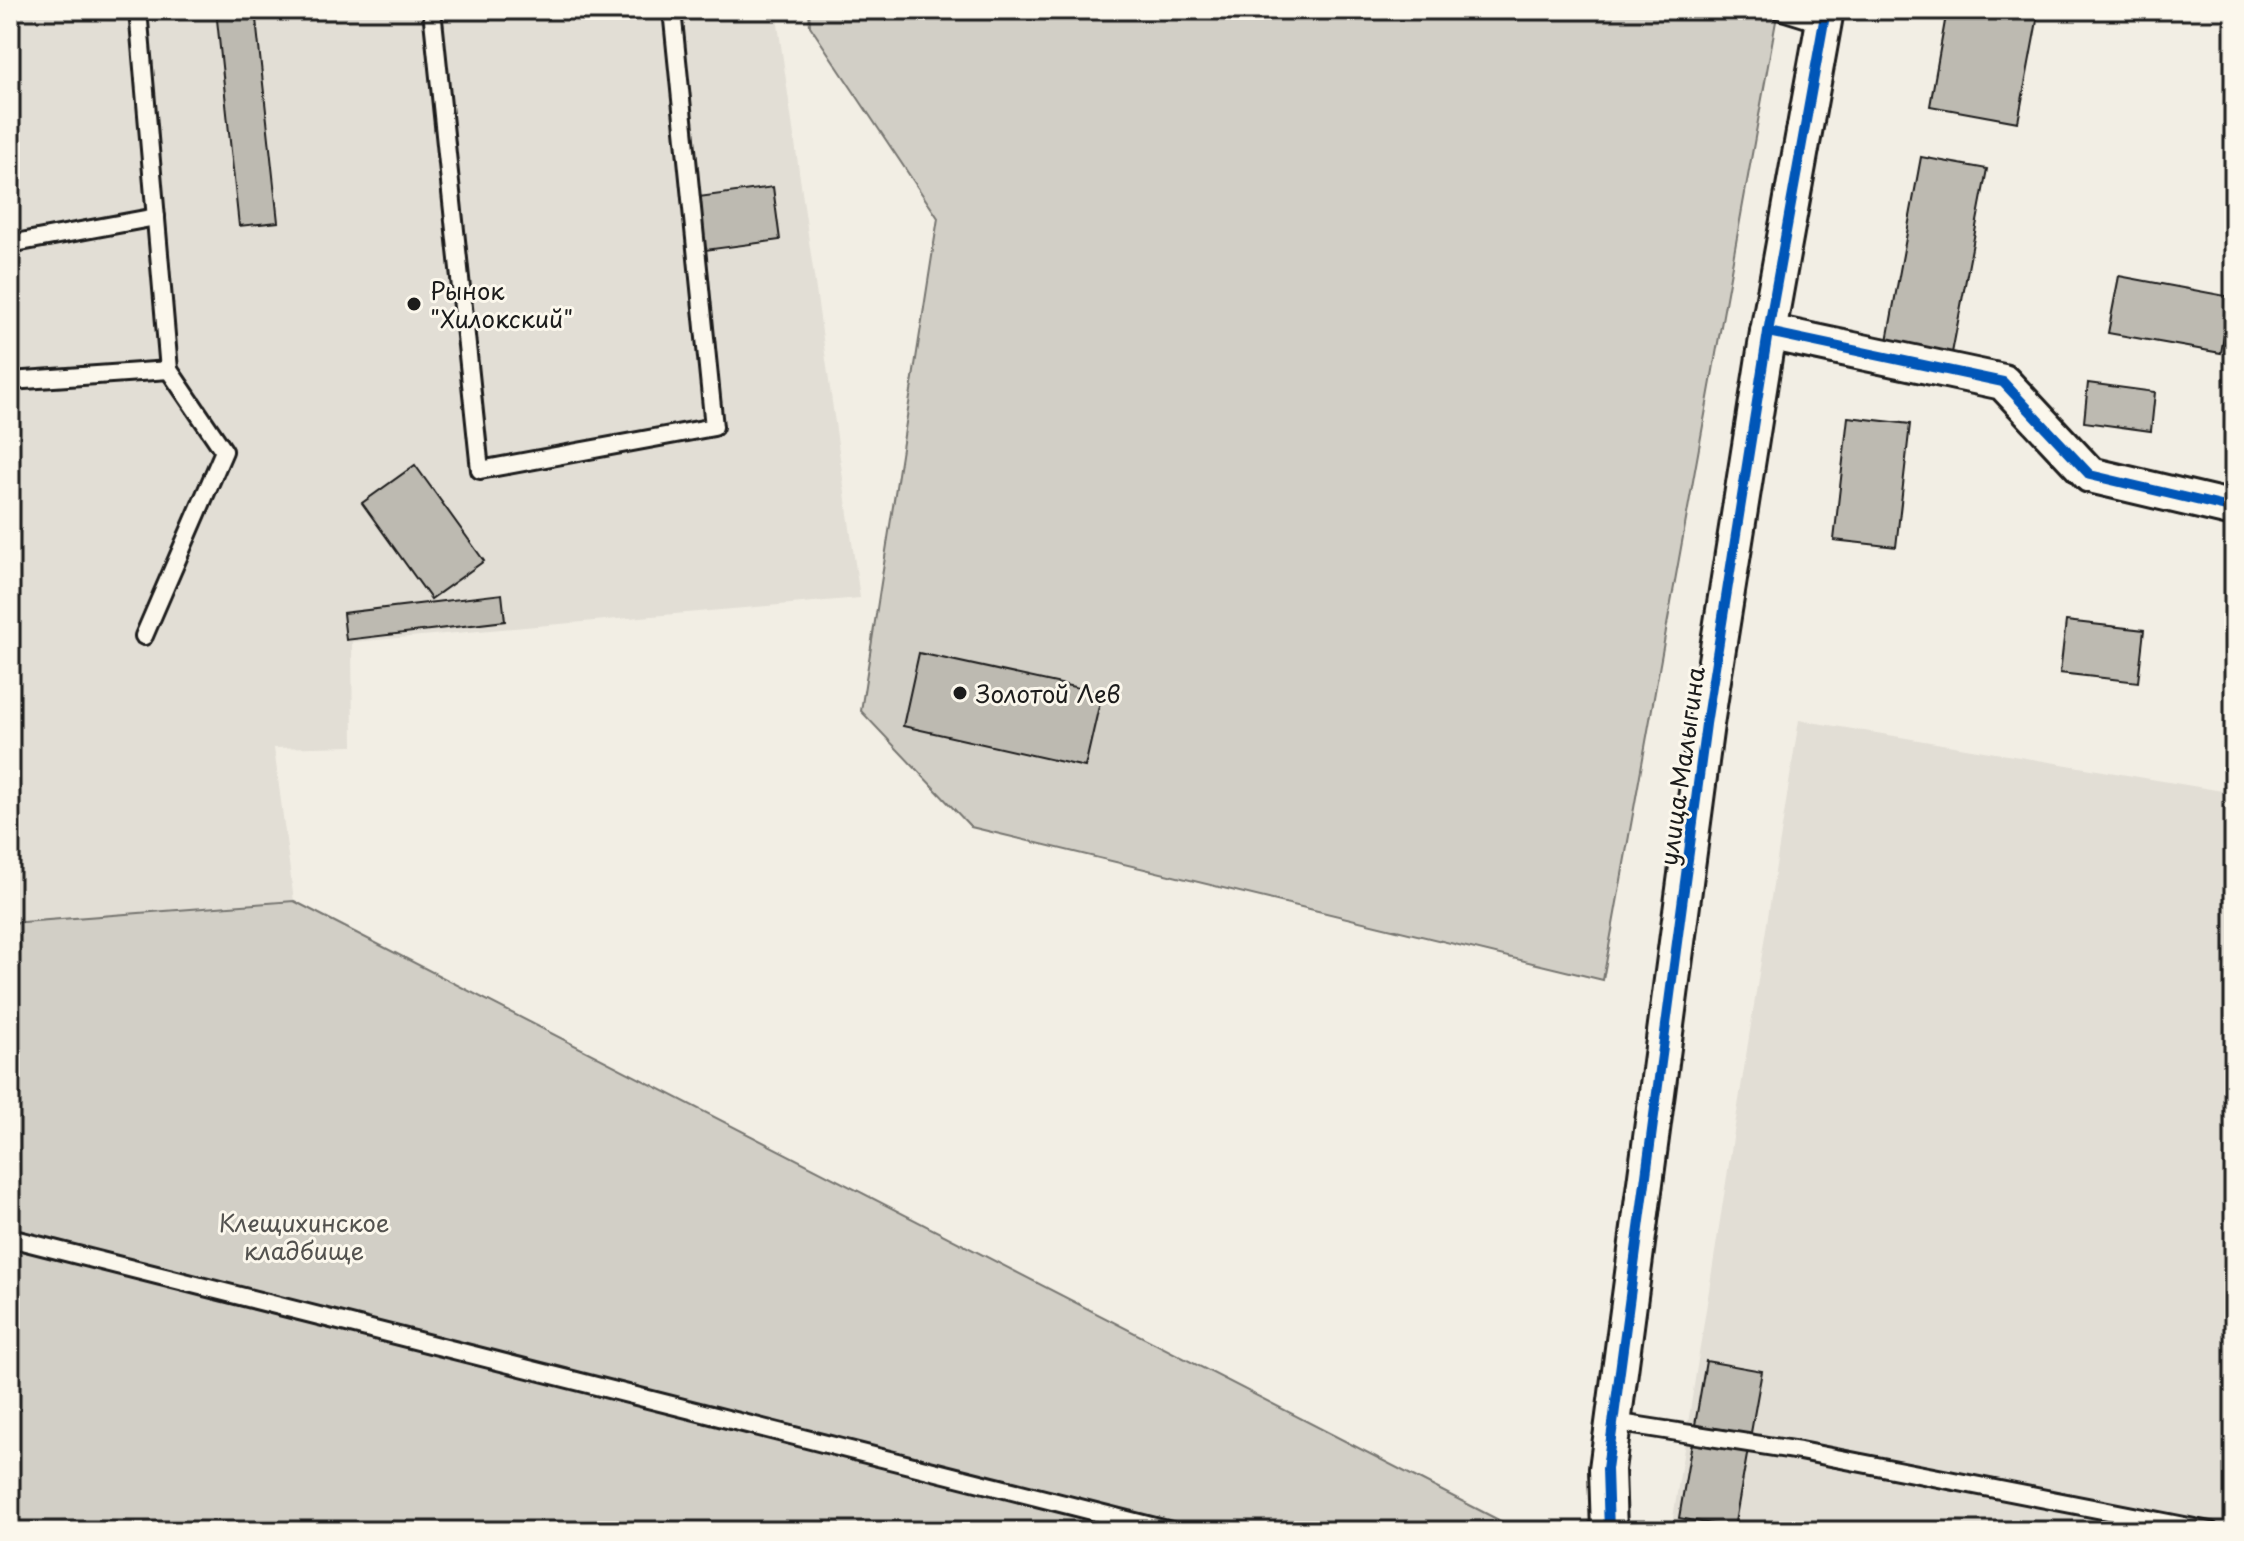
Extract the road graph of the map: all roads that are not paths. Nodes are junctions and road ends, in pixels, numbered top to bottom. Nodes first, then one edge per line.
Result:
1 (138, 10) edge
2 (432, 10) edge
3 (672, 10) edge
4 (1779, 10) edge
5 (1825, 17) edge
6 (156, 217) junction
7 (10, 244) edge
8 (1768, 332) junction
9 (169, 370) junction
10 (10, 381) edge
11 (2234, 509) edge
12 (144, 636) dead end
13 (10, 1238) edge
14 (1614, 1422) junction
15 (1171, 1531) edge
16 (1609, 1531) edge
17 (2210, 1531) edge

1 - 6 lane
2 - 3 lane
4 - 5 lane
5 - 8 street, улица Малыгина
6 - 7 lane
6 - 9 lane
8 - 11 street
8 - 14 street, улица Малыгина
9 - 10 lane
9 - 12 lane
13 - 15 lane
14 - 16 street, улица Малыгина
14 - 17 lane

